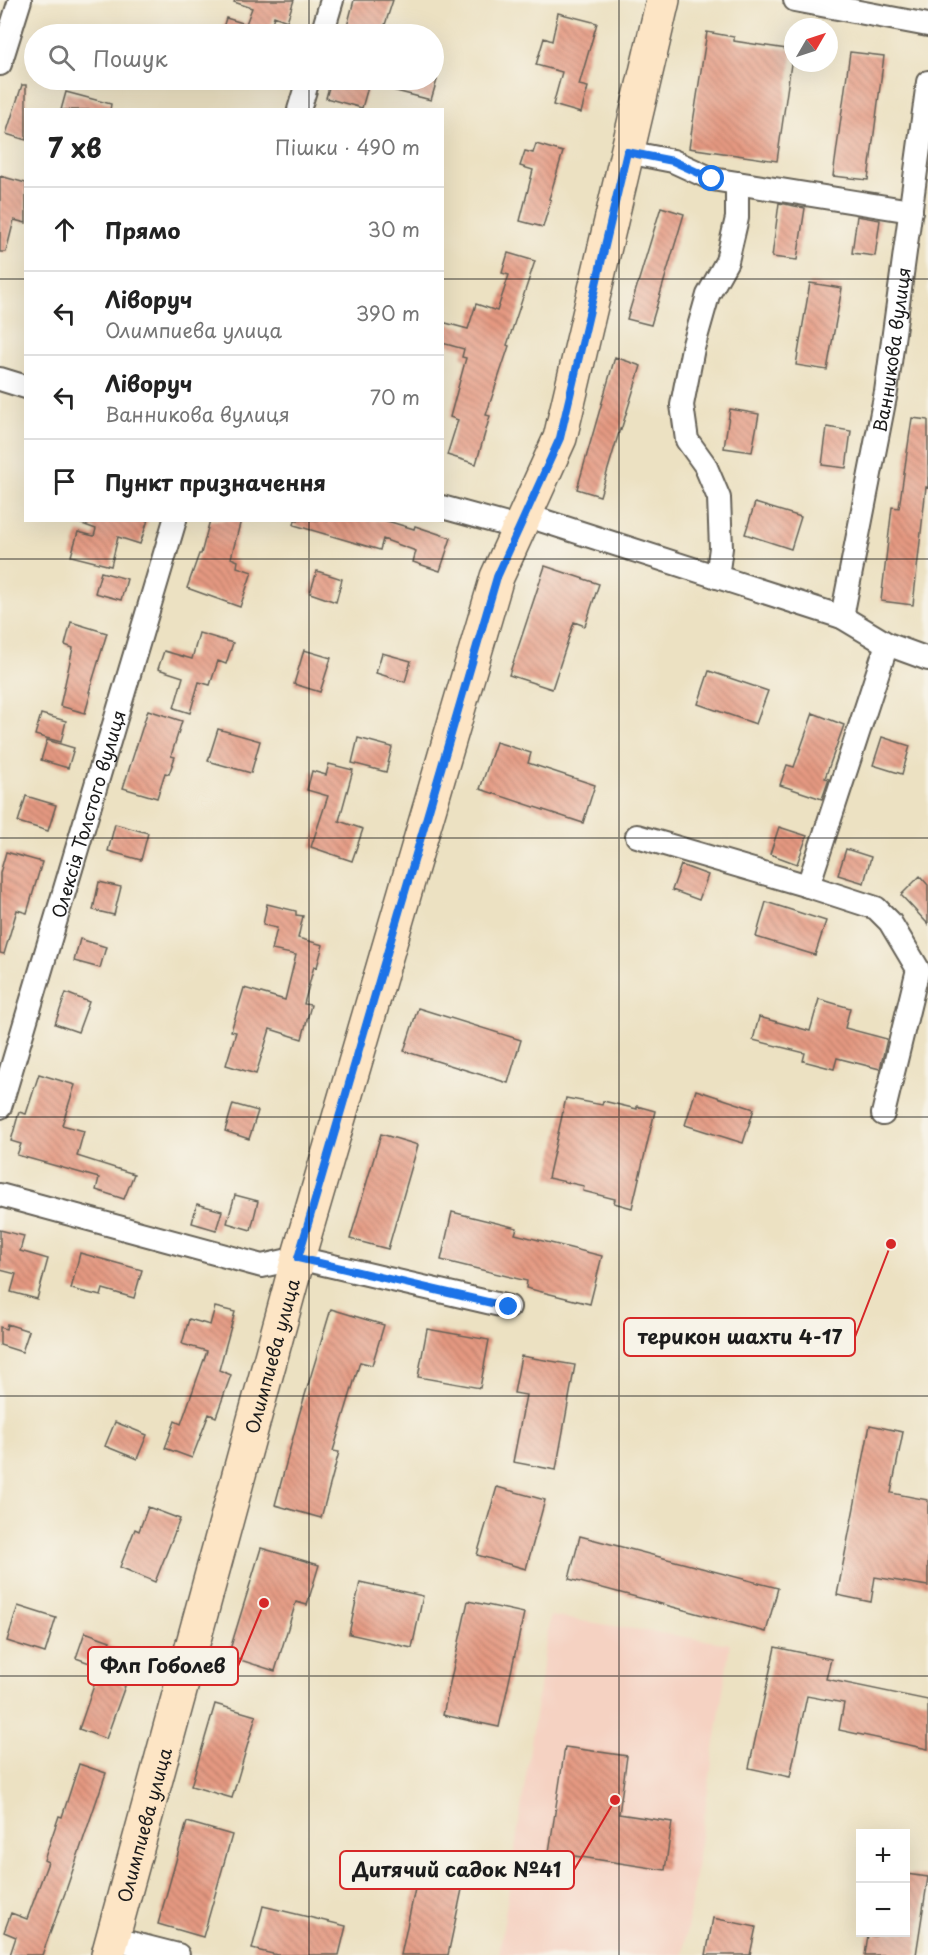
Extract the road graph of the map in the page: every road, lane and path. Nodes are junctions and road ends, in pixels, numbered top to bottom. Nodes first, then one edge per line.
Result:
1 (20, 0) edge
2 (332, 0) edge
3 (663, 0) edge
4 (795, 0) edge
5 (325, 24) edge
6 (928, 25) edge
7 (0, 64) edge
8 (928, 82) edge
9 (305, 90) edge
10 (300, 108) edge
11 (627, 152) junction
12 (737, 183) junction
13 (911, 211) junction
14 (0, 379) edge
15 (24, 386) edge
16 (444, 507) edge
17 (174, 522) edge
18 (521, 522) junction
19 (717, 577) junction
20 (842, 617) junction
21 (886, 644) junction
22 (928, 658) edge
23 (637, 836) dead end
24 (808, 886) junction
25 (0, 1107) edge
26 (883, 1114) dead end
27 (0, 1195) edge
28 (298, 1258) junction
29 (509, 1307) dead end
30 (109, 1946) edge
31 (178, 1955) edge

1 - 7 street
2 - 5 street
3 - 11 main road, Олимпиева улица
4 - 6 street
8 - 13 street, Ванникова вулиця
9 - 10 street
11 - 12 street
11 - 18 main road, Олимпиева улица
12 - 13 street
12 - 19 street
13 - 20 street, Ванникова вулиця
14 - 15 street
16 - 18 street
17 - 25 street, Олексія Толстого вулиця
18 - 19 street
18 - 28 main road, Олимпиева улица
19 - 20 street
20 - 21 street
21 - 22 street
21 - 24 street
23 - 24 street
24 - 26 street
27 - 28 street
28 - 29 street
28 - 30 main road, Олимпиева улица
30 - 31 street

